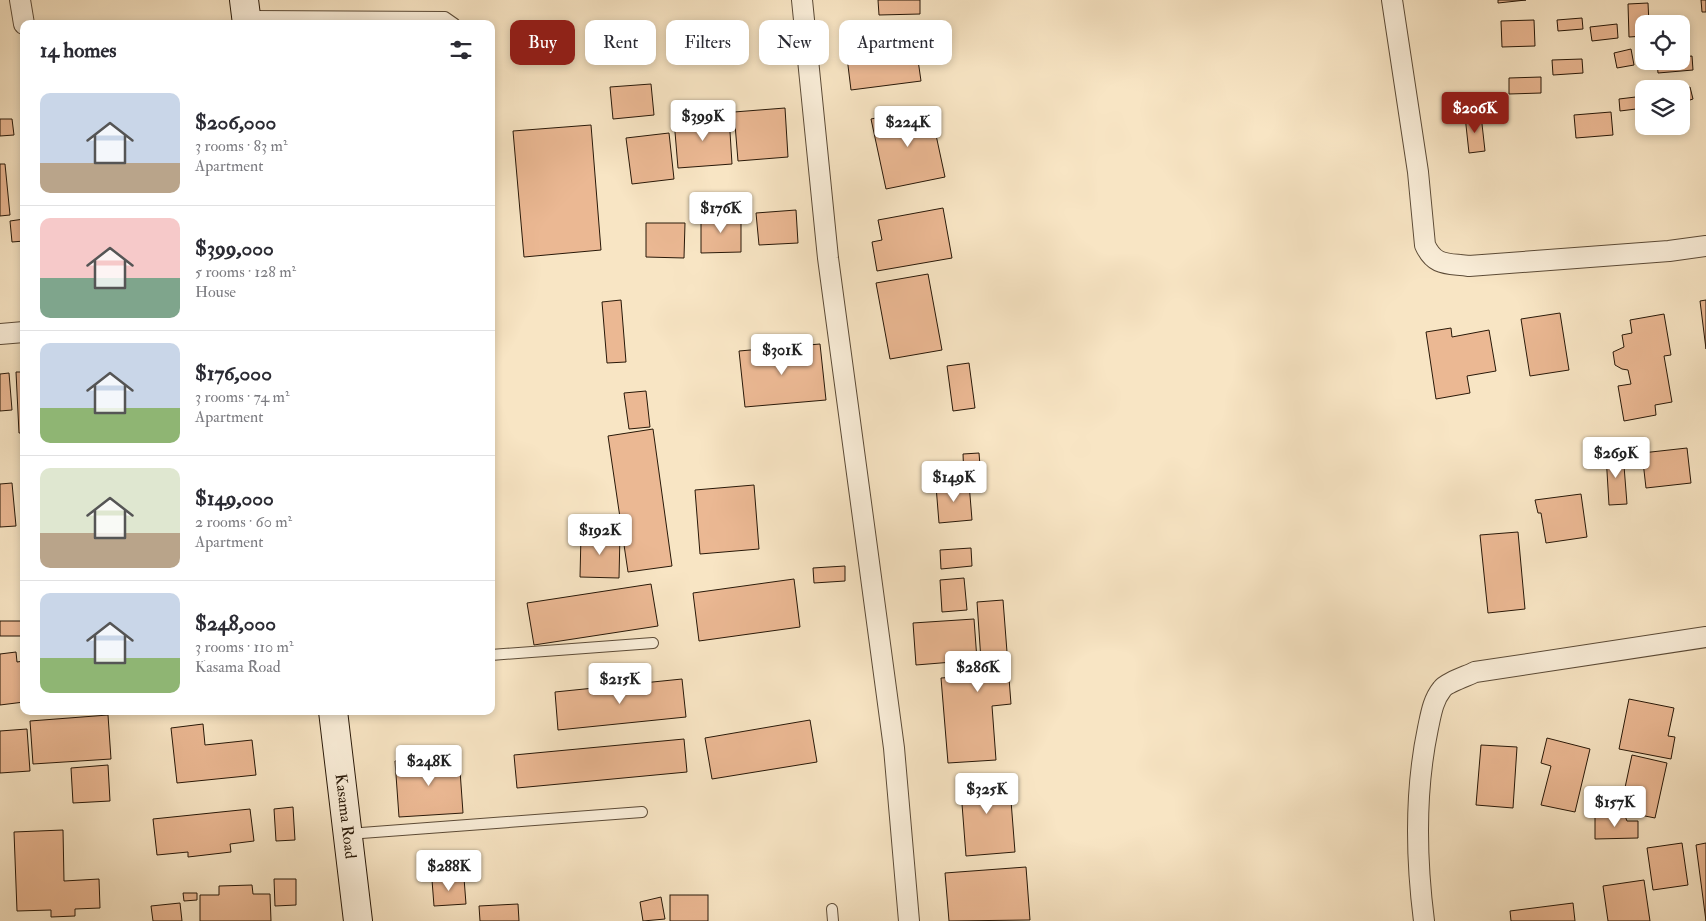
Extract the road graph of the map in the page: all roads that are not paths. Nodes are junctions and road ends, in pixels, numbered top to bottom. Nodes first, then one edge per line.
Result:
1 (20, 0) edge
2 (802, 0) edge
3 (1392, 0) edge
4 (246, 13) edge
5 (23, 20) edge
6 (450, 20) edge
7 (1706, 246) edge
8 (20, 332) edge
9 (0, 334) edge
10 (1706, 637) edge
11 (653, 643) dead end
12 (495, 655) edge
13 (333, 715) edge
14 (642, 812) dead end
15 (347, 834) junction
16 (832, 909) dead end
17 (358, 921) edge
18 (833, 921) edge
19 (909, 921) edge
20 (1424, 921) edge

1 - 5 street
2 - 19 street
3 - 7 street
4 - 6 lane
8 - 9 street
10 - 20 street
11 - 12 lane
13 - 15 street, Kasama Road
14 - 15 lane
15 - 17 street, Kasama Road
16 - 18 lane

